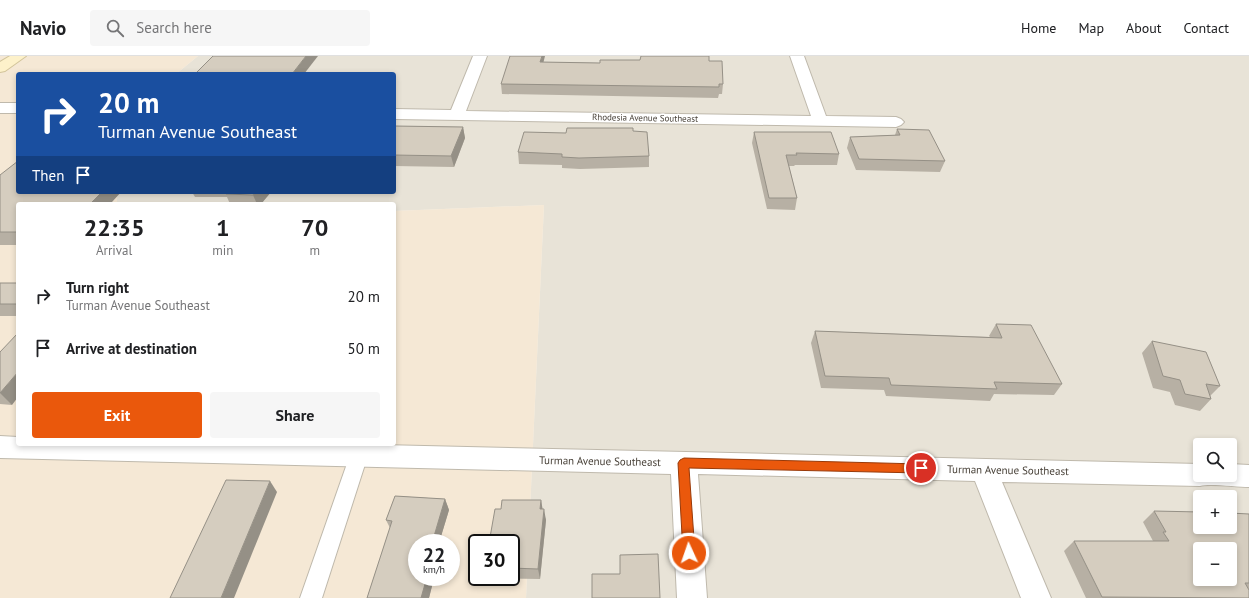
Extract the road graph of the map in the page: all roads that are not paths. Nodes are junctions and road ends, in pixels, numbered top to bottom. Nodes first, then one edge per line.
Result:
1 (19, 56) edge
2 (480, 56) edge
3 (798, 56) edge
4 (0, 68) edge
5 (0, 108) edge
6 (16, 108) edge
7 (396, 114) edge
8 (457, 115) junction
9 (820, 121) junction
10 (896, 122) dead end
11 (0, 448) edge
12 (359, 455) junction
13 (684, 463) junction
14 (984, 470) junction
15 (1193, 475) edge
16 (1237, 476) edge
17 (1249, 476) edge
18 (312, 598) edge
19 (692, 598) edge
20 (1036, 598) edge

1 - 4 main road
2 - 8 street
3 - 9 street
5 - 6 street
7 - 8 street, Rhodesia Avenue Southeast
8 - 9 street, Rhodesia Avenue Southeast
9 - 10 street, Rhodesia Avenue Southeast
11 - 12 street, Turman Avenue Southeast
12 - 13 street, Turman Avenue Southeast
12 - 18 lane
13 - 14 street, Turman Avenue Southeast
13 - 19 street
14 - 15 street, Turman Avenue Southeast
14 - 20 street
16 - 17 street

